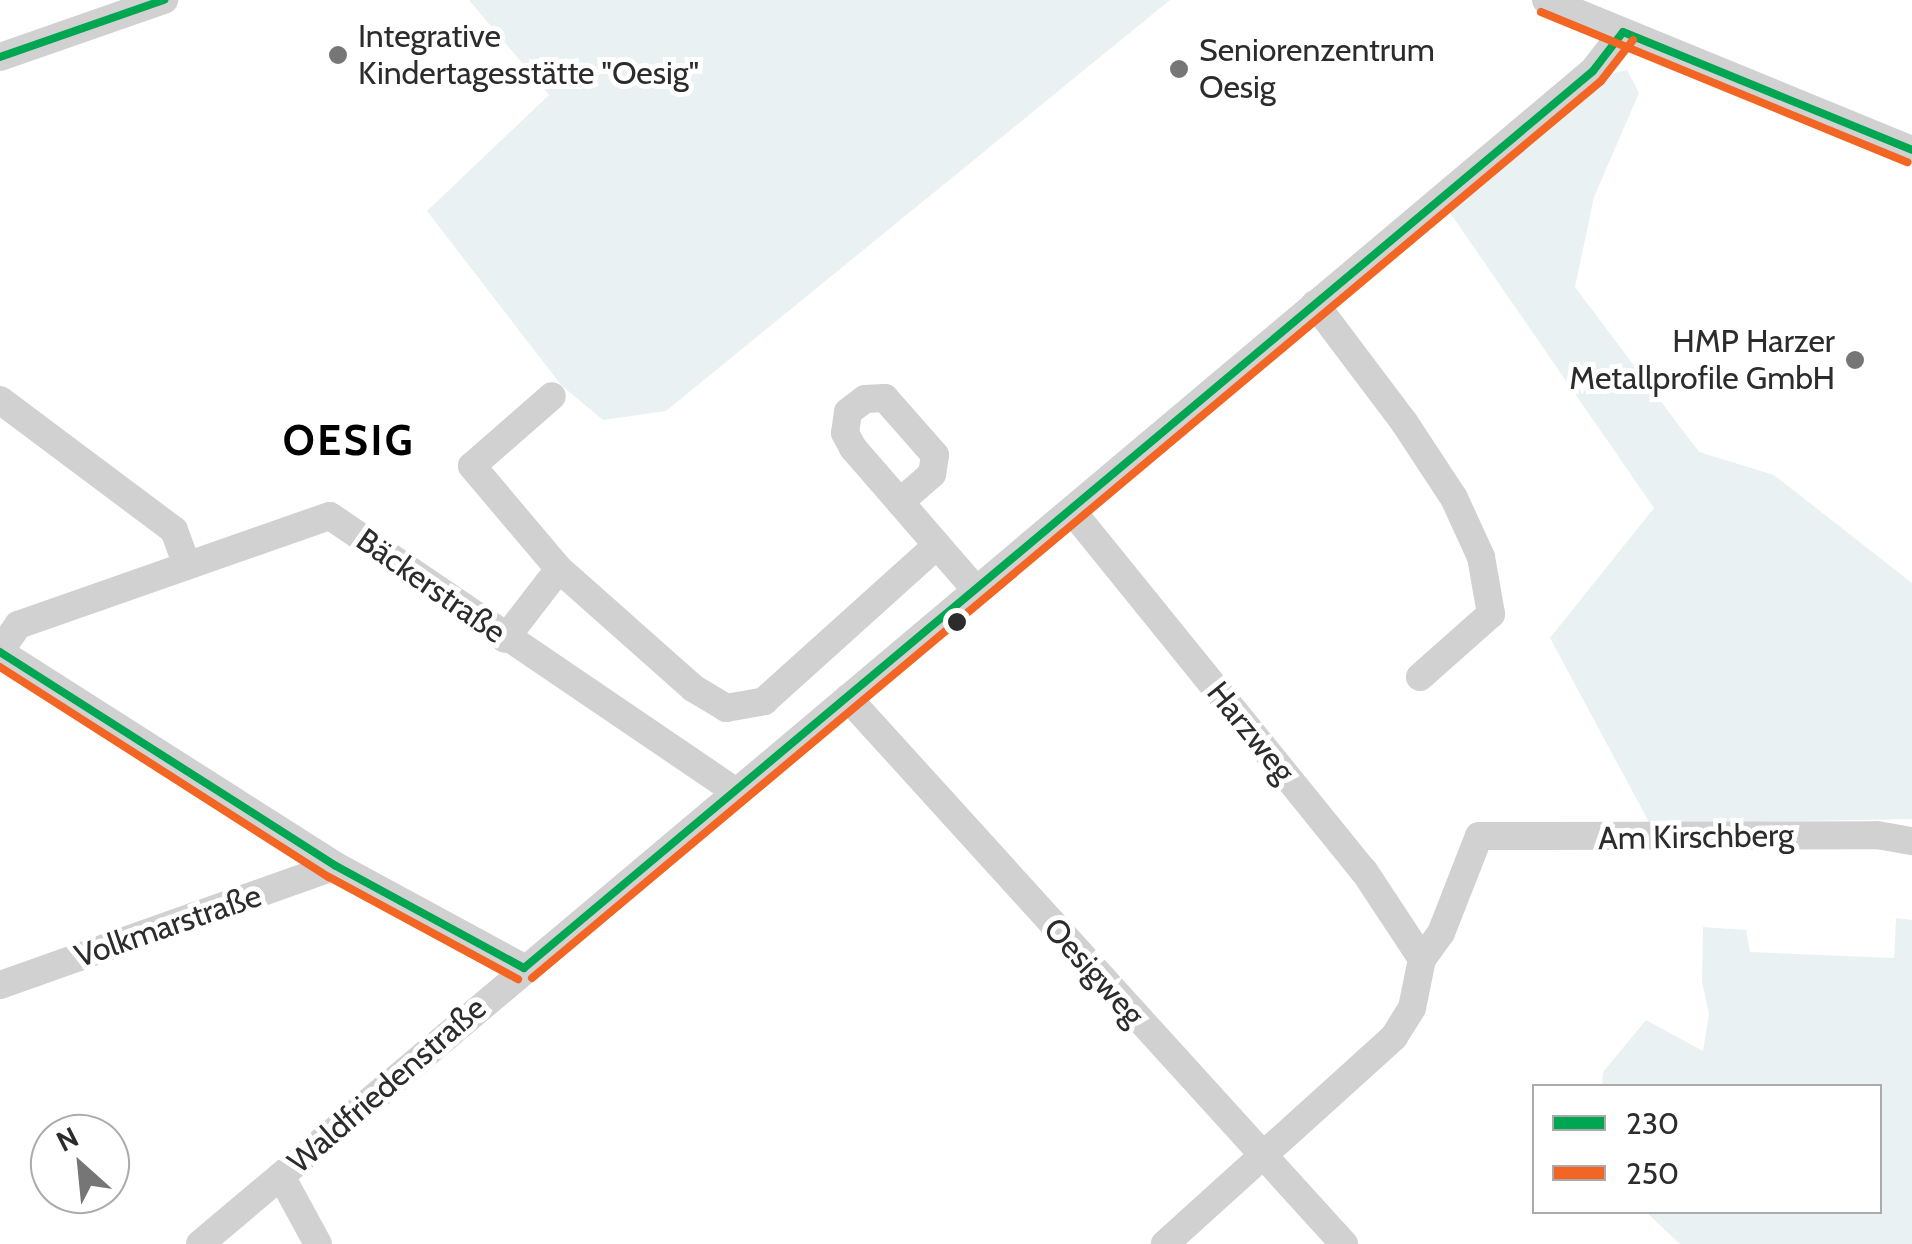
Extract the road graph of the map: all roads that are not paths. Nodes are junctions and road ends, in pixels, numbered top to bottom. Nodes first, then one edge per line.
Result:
1 (164, 0) edge
2 (1546, 0) edge
3 (1623, 32) junction
4 (0, 57) edge
5 (1912, 150) edge
6 (1315, 304) junction
7 (552, 396) dead end
8 (0, 400) edge
9 (900, 502) dead end
10 (1072, 511) junction
11 (938, 545) junction
12 (187, 566) junction
13 (559, 569) junction
14 (976, 591) junction
15 (505, 639) junction
16 (0, 652) edge
17 (1420, 677) dead end
18 (848, 698) junction
19 (733, 790) junction
20 (1912, 841) edge
21 (336, 866) junction
22 (1422, 959) junction
23 (524, 968) junction
24 (0, 985) edge
25 (1262, 1156) junction
26 (281, 1176) junction
27 (200, 1244) edge
28 (318, 1244) edge
29 (1165, 1244) edge
30 (1344, 1244) edge

1 - 4 street
2 - 3 street
3 - 5 street
3 - 6 street, Waldfriedenstraße
6 - 10 street, Waldfriedenstraße
6 - 17 street
7 - 13 street
8 - 12 street
9 - 11 street
10 - 14 street, Waldfriedenstraße
10 - 22 street, Harzweg
11 - 13 street
11 - 14 street
12 - 15 street, Bäckerstraße
12 - 16 street, Bäckerstraße
13 - 15 street
14 - 18 street, Waldfriedenstraße
15 - 19 street, Bäckerstraße
16 - 21 street
18 - 19 street, Waldfriedenstraße
18 - 25 street, Oesigweg
19 - 23 street, Waldfriedenstraße
20 - 22 street, Am Kirschberg
21 - 23 street
21 - 24 street, Volkmarstraße
22 - 25 street
23 - 26 street, Waldfriedenstraße
25 - 29 street
25 - 30 street, Oesigweg
26 - 27 street, Waldfriedenstraße
26 - 28 street

